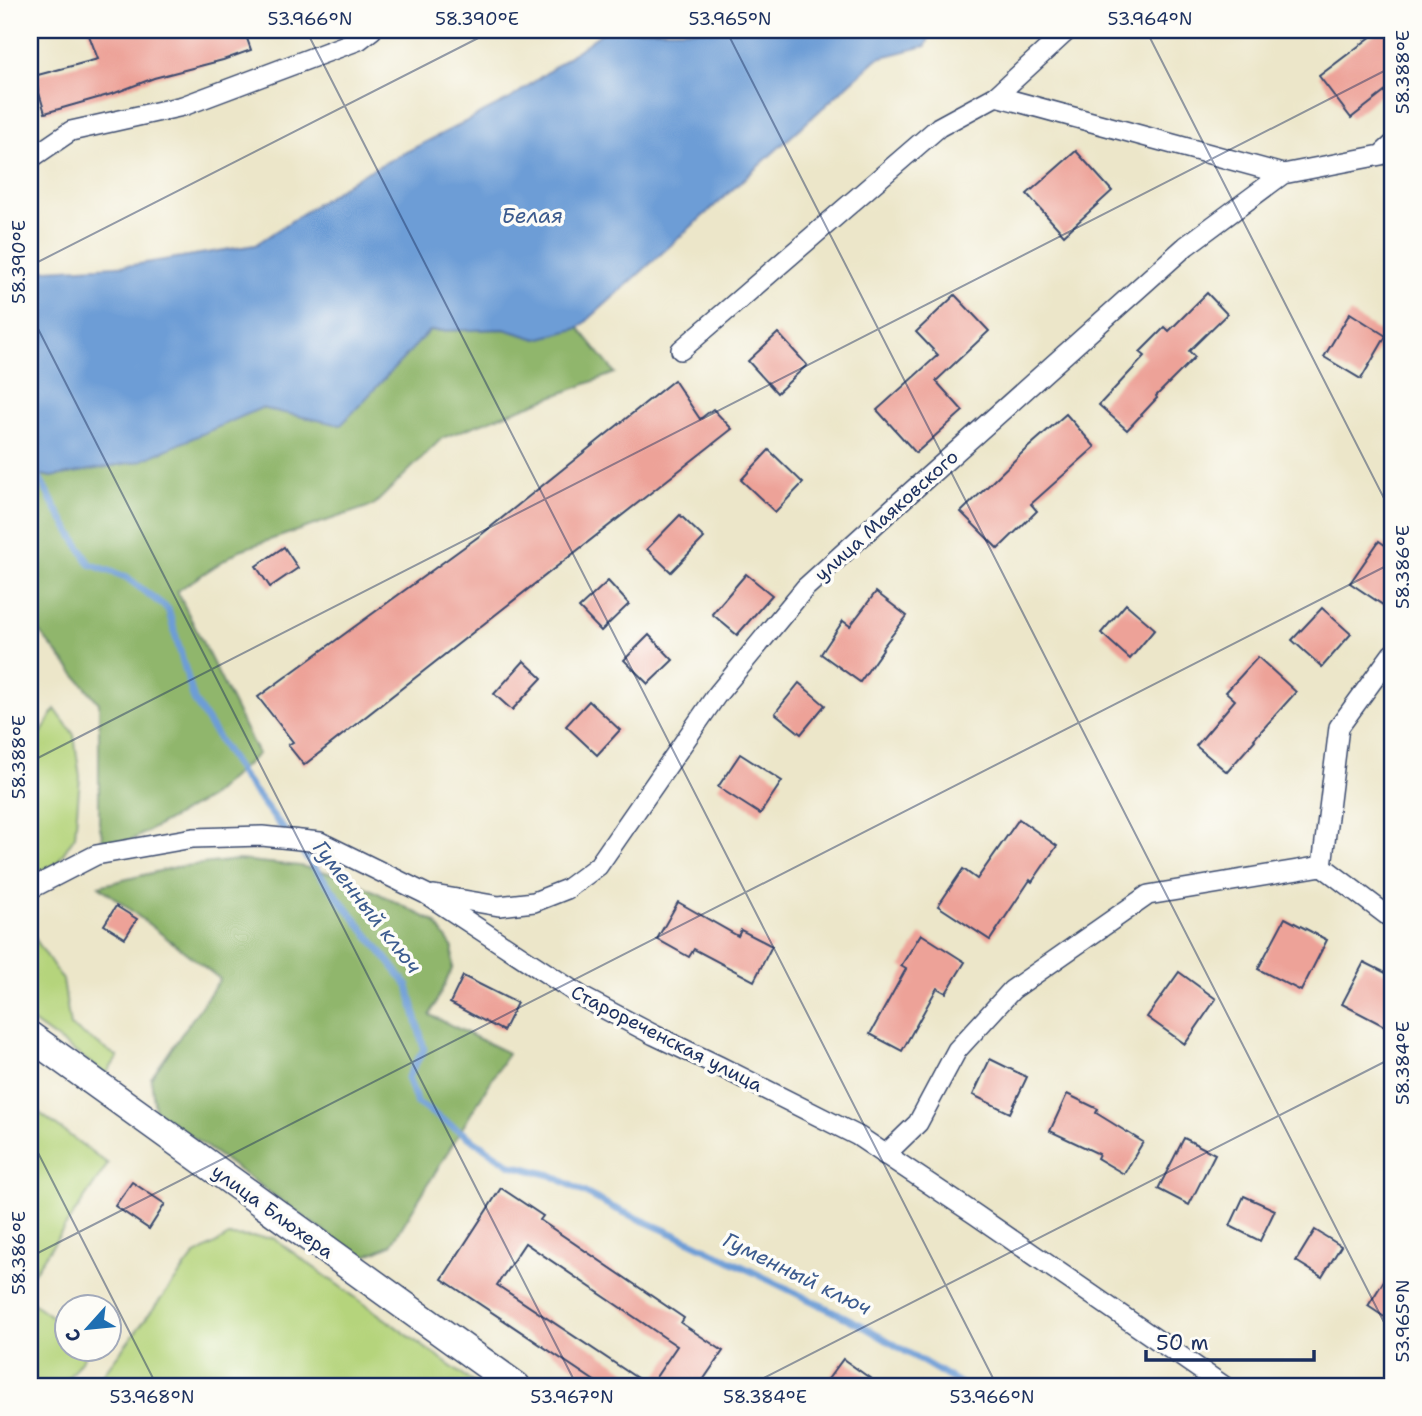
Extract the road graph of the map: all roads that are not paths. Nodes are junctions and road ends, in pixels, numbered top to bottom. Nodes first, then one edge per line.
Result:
1 (372, 30) edge
2 (1068, 30) edge
3 (996, 96) junction
4 (1389, 152) edge
5 (30, 159) edge
6 (1283, 174) junction
7 (681, 350) dead end
8 (1392, 654) edge
9 (1322, 866) junction
10 (30, 889) edge
11 (426, 894) junction
12 (1392, 919) edge
13 (30, 1036) edge
14 (885, 1155) junction
15 (516, 1386) edge
16 (1224, 1386) edge

1 - 5 street
2 - 3 street
3 - 6 street
3 - 7 street
4 - 6 street, улица Маяковского
6 - 11 street, улица Маяковского
8 - 9 street
9 - 12 street
9 - 14 street
10 - 11 street, Старореченская улица
11 - 14 street, Старореченская улица
13 - 15 main road, улица Блюхера
14 - 16 street, Старореченская улица

